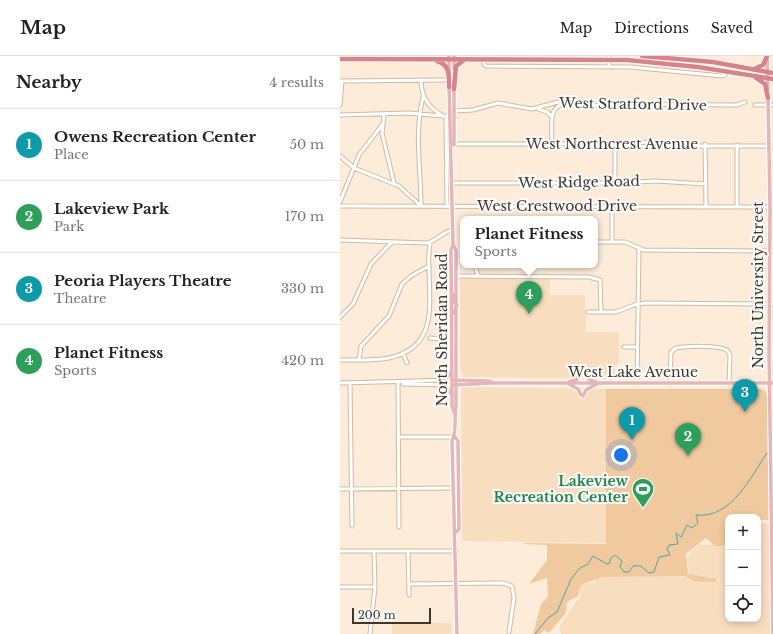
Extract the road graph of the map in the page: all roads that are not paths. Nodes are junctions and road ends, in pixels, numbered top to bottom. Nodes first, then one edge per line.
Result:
1 (642, 56) edge
2 (767, 56) edge
3 (452, 57) edge
4 (609, 58) edge
5 (340, 59) edge
6 (415, 59) junction
7 (484, 59) junction
8 (609, 67) junction
9 (750, 68) junction
10 (727, 71) junction
11 (767, 71) junction
12 (773, 72) edge
13 (768, 78) junction
14 (773, 79) edge
15 (421, 80) junction
16 (446, 80) dead end
17 (341, 81) edge
18 (452, 88) junction
19 (423, 96) junction
20 (768, 98) junction
21 (745, 102) dead end
22 (571, 103) junction
23 (340, 105) edge
24 (755, 105) dead end
25 (768, 105) junction
26 (773, 105) edge
27 (530, 108) junction
28 (450, 110) junction
29 (454, 111) junction
30 (419, 114) junction
31 (340, 115) edge
32 (384, 115) junction
33 (450, 117) junction
34 (552, 120) junction
35 (382, 125) junction
36 (453, 144) junction
37 (551, 144) junction
38 (615, 144) junction
39 (706, 144) junction
40 (737, 145) junction
41 (771, 145) edge
42 (340, 156) edge
43 (353, 168) junction
44 (394, 183) junction
45 (452, 183) junction
46 (615, 183) junction
47 (706, 184) junction
48 (340, 202) edge
49 (340, 206) edge
50 (421, 206) junction
51 (446, 206) junction
52 (452, 206) junction
53 (612, 206) junction
54 (706, 206) junction
55 (737, 206) junction
56 (771, 207) edge
57 (453, 230) junction
58 (340, 240) edge
59 (392, 242) junction
60 (598, 242) edge
61 (612, 242) junction
62 (430, 243) junction
63 (453, 245) junction
64 (638, 249) junction
65 (771, 252) edge
66 (771, 260) edge
67 (429, 266) junction
68 (476, 268) edge
69 (451, 276) junction
70 (456, 276) junction
71 (478, 276) junction
72 (451, 288) junction
73 (638, 304) junction
74 (771, 304) edge
75 (457, 305) junction
76 (588, 312) dead end
77 (601, 312) junction
78 (340, 317) edge
79 (451, 324) junction
80 (430, 338) dead end
81 (451, 340) junction
82 (624, 347) dead end
83 (637, 347) junction
84 (456, 352) junction
85 (402, 353) junction
86 (771, 354) edge
87 (340, 360) edge
88 (359, 360) junction
89 (407, 363) dead end
90 (452, 371) junction
91 (456, 371) junction
92 (443, 380) junction
93 (454, 380) junction
94 (464, 380) junction
95 (340, 383) edge
96 (350, 383) junction
97 (398, 383) junction
98 (492, 383) junction
99 (566, 383) junction
100 (599, 383) junction
101 (771, 383) edge
102 (637, 384) junction
103 (670, 384) junction
104 (729, 384) junction
105 (444, 385) junction
106 (454, 385) junction
107 (466, 385) junction
108 (452, 394) junction
109 (456, 395) junction
110 (454, 414) junction
111 (398, 437) junction
112 (455, 437) junction
113 (772, 453) edge
114 (453, 476) junction
115 (772, 479) edge
116 (398, 488) junction
117 (453, 488) junction
118 (340, 489) edge
119 (351, 489) junction
120 (458, 489) junction
121 (453, 499) junction
122 (352, 526) dead end
123 (399, 527) dead end
124 (456, 532) junction
125 (772, 545) edge
126 (456, 550) junction
127 (340, 551) edge
128 (374, 551) junction
129 (408, 551) junction
130 (456, 583) junction
131 (409, 584) junction
132 (340, 587) edge
133 (375, 587) junction
134 (409, 595) dead end
135 (773, 597) edge
136 (509, 632) dead end
137 (370, 634) edge
138 (457, 634) edge
139 (773, 634) edge

1 - 9 highway
2 - 9 highway
2 - 11 main road, North University Street
3 - 6 highway
3 - 7 highway
3 - 18 main road, North Sheridan Road
4 - 7 highway
4 - 8 street
4 - 10 highway
5 - 6 highway
6 - 18 highway
7 - 8 street
7 - 18 highway
8 - 10 street
9 - 11 highway
10 - 13 highway
10 - 20 highway
11 - 12 highway
11 - 13 main road, North University Street
13 - 14 highway
13 - 20 main road, North University Street
15 - 16 street
15 - 17 street
15 - 19 street
17 - 23 street
18 - 28 main road, North Sheridan Road
18 - 29 main road, North Sheridan Road
19 - 30 street
19 - 33 street
20 - 25 main road, North University Street
21 - 22 street, West Stratford Drive
22 - 27 street, West Stratford Drive
22 - 34 street
24 - 25 street
25 - 26 street
25 - 41 main road, North University Street
27 - 29 street, West Stratford Drive
27 - 34 street
28 - 29 street, West Stratford Drive
28 - 33 main road, North Sheridan Road
29 - 33 main road, North Sheridan Road
30 - 32 street
30 - 33 street
30 - 50 street
31 - 32 street
32 - 35 street
33 - 36 main road, North Sheridan Road
33 - 51 street
34 - 37 street
35 - 43 street
35 - 44 street
36 - 37 street, West Northcrest Avenue
36 - 45 main road, North Sheridan Road
37 - 38 street, West Northcrest Avenue
38 - 39 street, West Northcrest Avenue
38 - 46 street
39 - 40 street, West Northcrest Avenue
39 - 47 street
40 - 41 street, West Northcrest Avenue
40 - 55 street
41 - 56 main road, North University Street
42 - 43 street
43 - 44 street
43 - 48 street
44 - 50 street
45 - 46 street, West Ridge Road
45 - 52 main road, North Sheridan Road
46 - 47 street, West Ridge Road
47 - 54 street
49 - 50 street, West Crestwood Drive
50 - 51 street, West Crestwood Drive
51 - 52 street, West Crestwood Drive
52 - 53 street, West Crestwood Drive
52 - 57 main road, North Sheridan Road
53 - 54 street, West Crestwood Drive
53 - 61 street
54 - 55 street, West Crestwood Drive
55 - 56 street, West Crestwood Drive
56 - 65 main road, North University Street
57 - 62 street
57 - 63 main road, North Sheridan Road
58 - 59 street
59 - 62 street
59 - 78 street
60 - 61 street
61 - 64 street
62 - 67 street
63 - 69 main road, North Sheridan Road
63 - 70 main road, North Sheridan Road
64 - 65 street
64 - 73 street
65 - 66 main road, North University Street
66 - 74 main road, North University Street
67 - 85 street
67 - 88 street
68 - 71 street
69 - 70 street
69 - 72 main road, North Sheridan Road
70 - 71 street
70 - 75 main road, North Sheridan Road
71 - 77 street
72 - 75 main road
72 - 79 main road, North Sheridan Road
73 - 74 street
73 - 77 street
73 - 83 street
74 - 86 main road, North University Street
75 - 79 main road
75 - 84 main road, North Sheridan Road
76 - 77 street
79 - 81 main road, North Sheridan Road
80 - 81 street
81 - 84 main road
81 - 90 main road, North Sheridan Road
82 - 83 street
83 - 102 street
84 - 91 main road, North Sheridan Road
85 - 88 street
85 - 89 street
86 - 101 main road, North University Street
87 - 88 street
90 - 92 main road
90 - 93 main road, North Sheridan Road
91 - 93 main road, North Sheridan Road
91 - 94 main road
92 - 93 street, West Lake Avenue
92 - 97 street, West Lake Avenue
93 - 94 main road, West Lake Avenue
93 - 106 main road, North Sheridan Road
94 - 98 main road, West Lake Avenue
95 - 96 street, West Lake Avenue
96 - 97 street, West Lake Avenue
96 - 119 street
97 - 105 street, West Lake Avenue
97 - 111 street
98 - 99 main road, West Lake Avenue
98 - 107 main road, West Lake Avenue
99 - 100 main road, West Lake Avenue
99 - 100 main road
99 - 100 main road
100 - 102 main road, West Lake Avenue
101 - 104 main road, West Lake Avenue
101 - 113 main road, North University Street
102 - 103 main road, West Lake Avenue
103 - 104 main road, West Lake Avenue
103 - 104 street
105 - 106 street, West Lake Avenue
105 - 108 main road
106 - 107 main road, West Lake Avenue
106 - 108 main road, North Sheridan Road
106 - 109 main road, North Sheridan Road
107 - 109 main road
108 - 110 main road, North Sheridan Road
109 - 110 main road, North Sheridan Road
110 - 112 main road, North Sheridan Road
111 - 112 street
111 - 116 street
112 - 114 main road, North Sheridan Road
112 - 120 main road, North Sheridan Road
113 - 115 main road, North University Street
114 - 117 main road, North Sheridan Road
114 - 120 main road
115 - 125 main road, North University Street
116 - 117 street
116 - 119 street
116 - 123 street
117 - 121 main road, North Sheridan Road
118 - 119 street
119 - 122 street
120 - 121 main road
120 - 124 main road, North Sheridan Road
121 - 124 main road, North Sheridan Road
124 - 126 main road, North Sheridan Road
125 - 135 main road, North University Street
126 - 129 street
126 - 130 main road, North Sheridan Road
127 - 128 street
128 - 129 street
128 - 133 street
129 - 131 street
130 - 131 street
130 - 136 street
130 - 138 main road, North Sheridan Road
131 - 134 street
132 - 133 street
133 - 137 street
135 - 139 main road, North University Street

